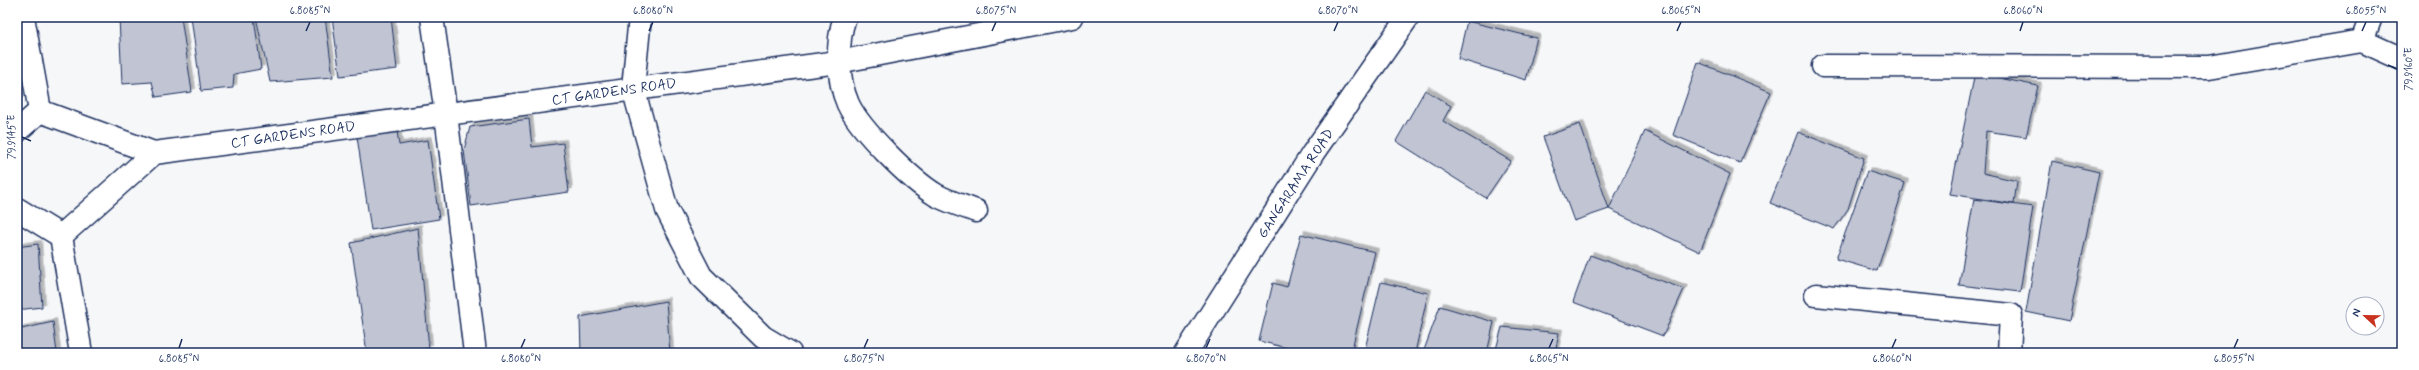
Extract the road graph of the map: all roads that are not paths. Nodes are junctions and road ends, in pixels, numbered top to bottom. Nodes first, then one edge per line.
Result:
1 (23, 17) edge
2 (432, 17) edge
3 (640, 17) edge
4 (845, 17) edge
5 (1072, 17) edge
6 (1408, 17) edge
7 (2371, 17) edge
8 (2362, 42) junction
9 (2402, 60) edge
10 (838, 62) junction
11 (1823, 66) dead end
12 (633, 88) junction
13 (40, 111) junction
14 (446, 114) junction
15 (17, 131) edge
16 (154, 153) junction
17 (17, 209) edge
18 (976, 212) dead end
19 (61, 236) junction
20 (1816, 295) dead end
21 (82, 353) edge
22 (475, 353) edge
23 (790, 353) edge
24 (1186, 353) edge
25 (2009, 353) edge

1 - 13 street
2 - 14 street
3 - 12 street
4 - 10 street
5 - 10 street, CT GARDENS ROAD
6 - 24 street, GANGARAMA ROAD
7 - 8 street
8 - 9 street
8 - 11 street
10 - 12 street, CT GARDENS ROAD
10 - 18 street
12 - 14 street, CT GARDENS ROAD
12 - 23 street
13 - 15 street
13 - 16 street, CT GARDENS ROAD
14 - 16 street, CT GARDENS ROAD
14 - 22 street
16 - 19 street
17 - 19 street
19 - 21 street
20 - 25 street

